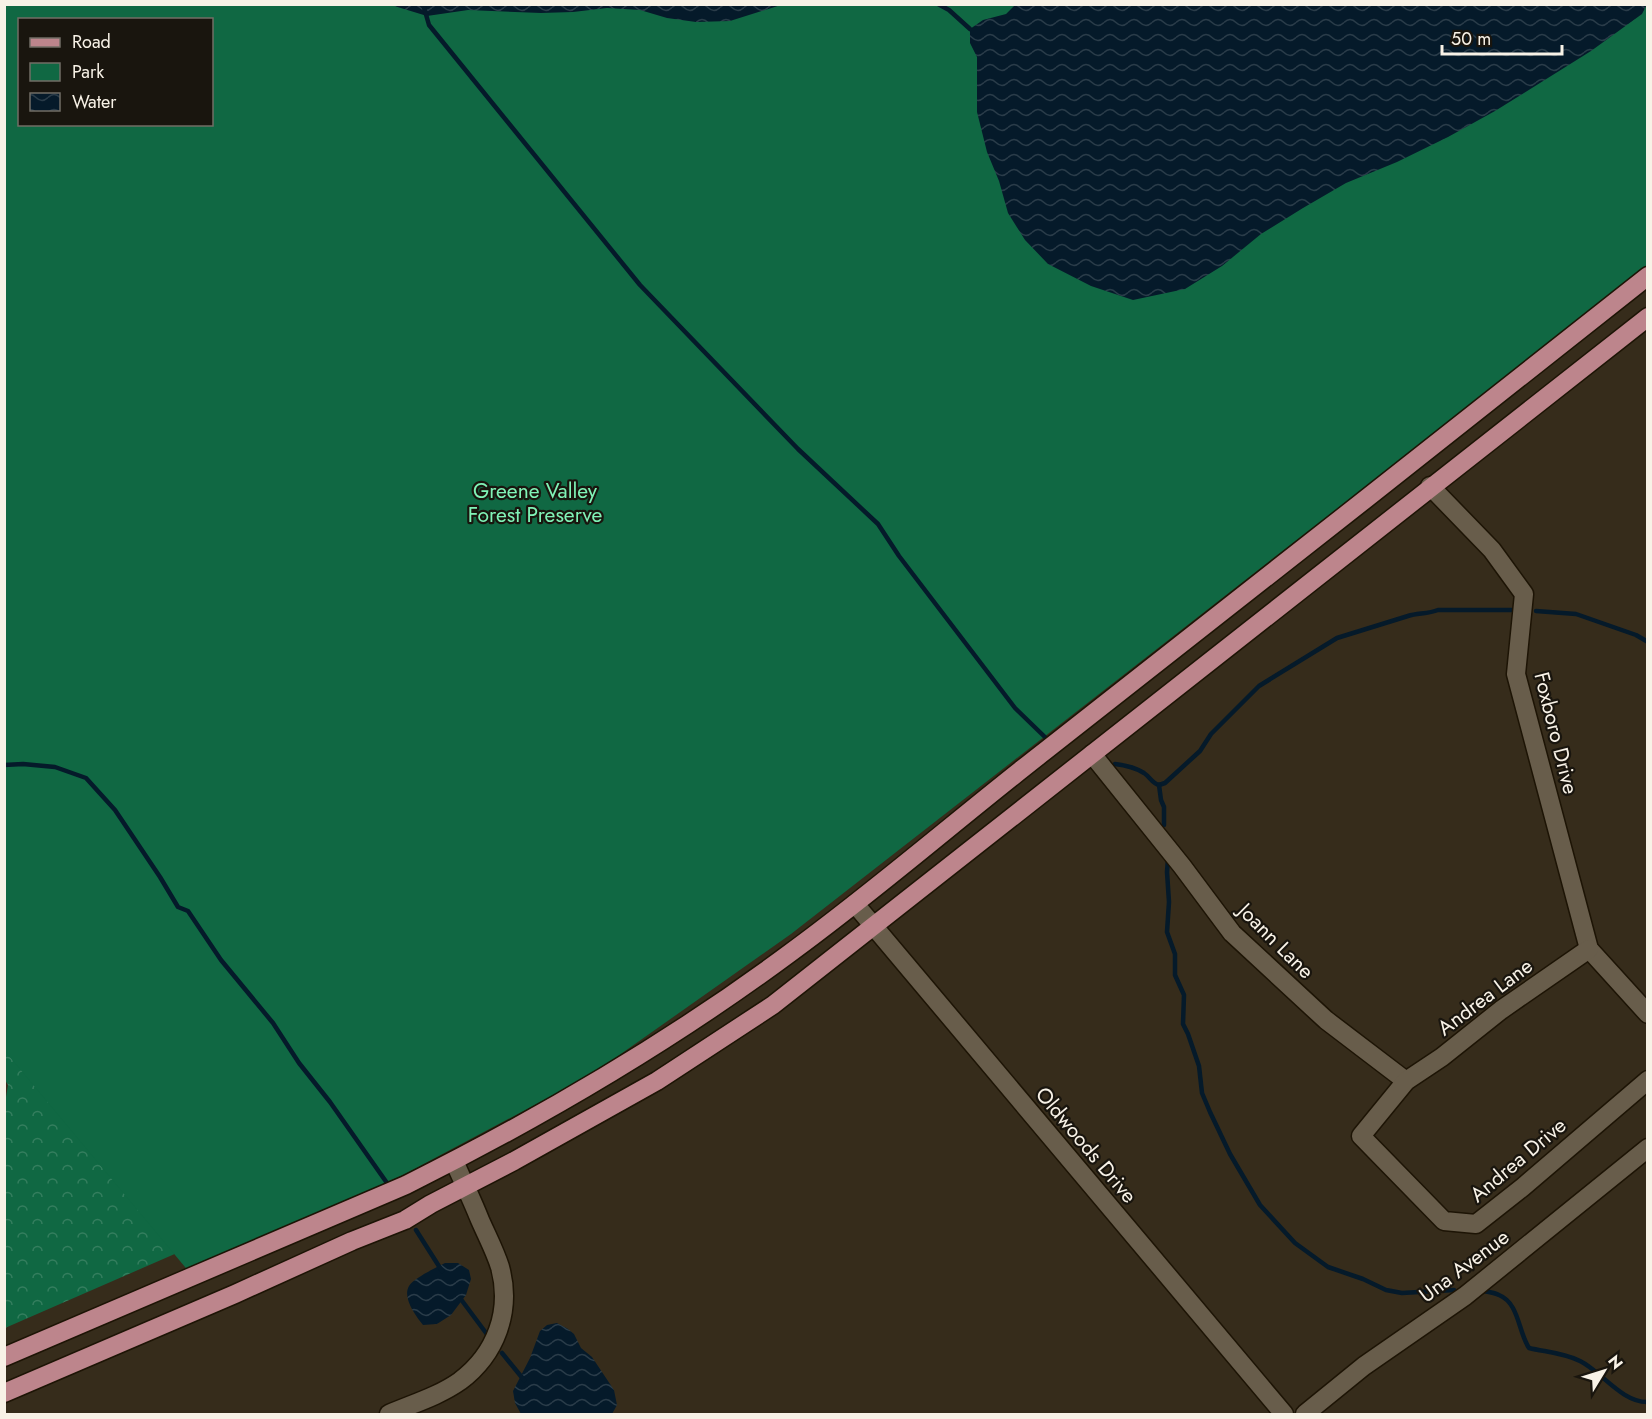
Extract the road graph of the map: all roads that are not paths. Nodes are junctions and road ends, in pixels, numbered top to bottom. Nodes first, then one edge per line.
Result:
1 (1647, 276) edge
2 (1647, 317) edge
3 (1430, 486) junction
4 (1092, 754) junction
5 (855, 904) junction
6 (874, 927) junction
7 (1589, 949) junction
8 (1647, 1014) edge
9 (1647, 1080) edge
10 (1406, 1081) junction
11 (1647, 1148) edge
12 (454, 1161) junction
13 (466, 1187) junction
14 (4, 1357) edge
15 (4, 1393) edge
16 (389, 1414) edge
17 (1284, 1414) edge
18 (1305, 1414) edge

1 - 5 main road
2 - 3 main road
3 - 4 main road
3 - 7 street, Foxboro Drive
4 - 6 main road
4 - 10 street, Joann Lane
5 - 6 street, Oldwoods Drive
5 - 12 main road
6 - 13 main road
6 - 17 street, Oldwoods Drive
7 - 8 street
7 - 10 street, Andrea Lane
9 - 10 street, Andrea Drive
11 - 18 street, Una Avenue
12 - 13 street
12 - 14 main road
13 - 15 main road
13 - 16 street

